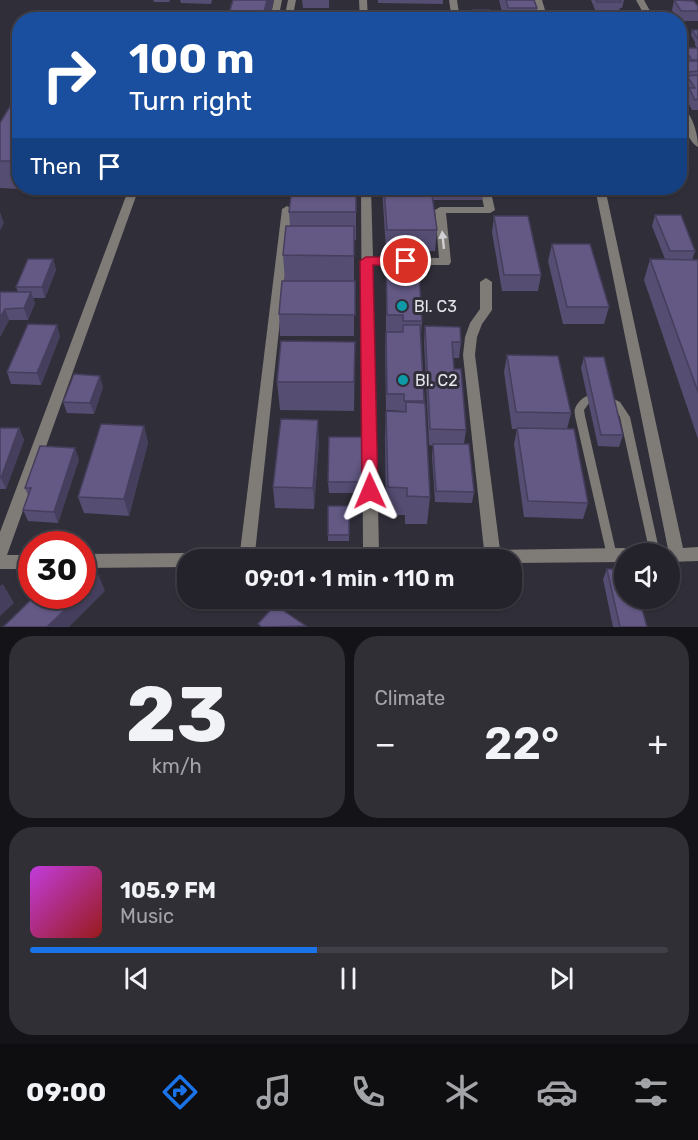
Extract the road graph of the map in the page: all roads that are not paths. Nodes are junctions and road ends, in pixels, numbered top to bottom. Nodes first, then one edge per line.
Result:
1 (687, 122) edge
2 (698, 144) edge
3 (131, 195) edge
4 (366, 195) edge
5 (487, 195) edge
6 (601, 195) edge
7 (287, 209) edge
8 (366, 261) junction
9 (486, 282) dead end
10 (588, 399) dead end
11 (608, 399) edge
12 (614, 543) edge
13 (653, 543) edge
14 (671, 543) edge
15 (250, 549) edge
16 (371, 549) edge
17 (492, 549) edge
18 (0, 553) edge
19 (680, 555) edge
20 (698, 555) edge
21 (614, 556) edge
22 (522, 557) edge
23 (177, 560) edge
24 (96, 561) edge
25 (0, 562) edge
26 (18, 562) edge

1 - 2 street
3 - 18 street
4 - 8 street
8 -> 5 street
6 - 14 street
7 - 15 street
8 - 16 street
9 - 17 street
10 - 12 lane
11 - 13 lane
19 - 20 street
21 - 22 street
23 - 24 street
25 - 26 street

